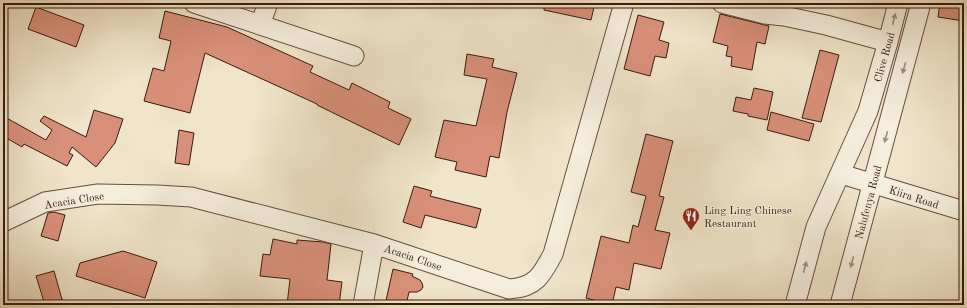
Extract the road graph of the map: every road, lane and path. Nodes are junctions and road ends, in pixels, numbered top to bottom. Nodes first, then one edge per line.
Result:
1 (194, 3) edge
2 (268, 3) edge
3 (624, 3) edge
4 (722, 3) edge
5 (898, 3) edge
6 (921, 3) edge
7 (260, 25) junction
8 (888, 42) junction
9 (354, 56) dead end
10 (896, 99) joint
11 (841, 174) junction
12 (873, 184) junction
13 (964, 212) edge
14 (3, 222) edge
15 (374, 244) junction
16 (363, 305) edge
17 (795, 305) edge
18 (840, 305) edge

1 - 7 street
2 - 7 street
3 - 15 street, Acacia Close
4 - 8 street
8 -> 5 street, Clive Road
6 -> 10 street, Clive Road
7 - 9 street
8 - 11 street, Clive Road
10 -> 12 street, Nalufenya Road
11 - 12 street, Kiira Road
17 -> 11 street
12 - 13 street, Kiira Road
12 -> 18 street, Nalufenya Road
14 - 15 street, Acacia Close
15 - 16 street

